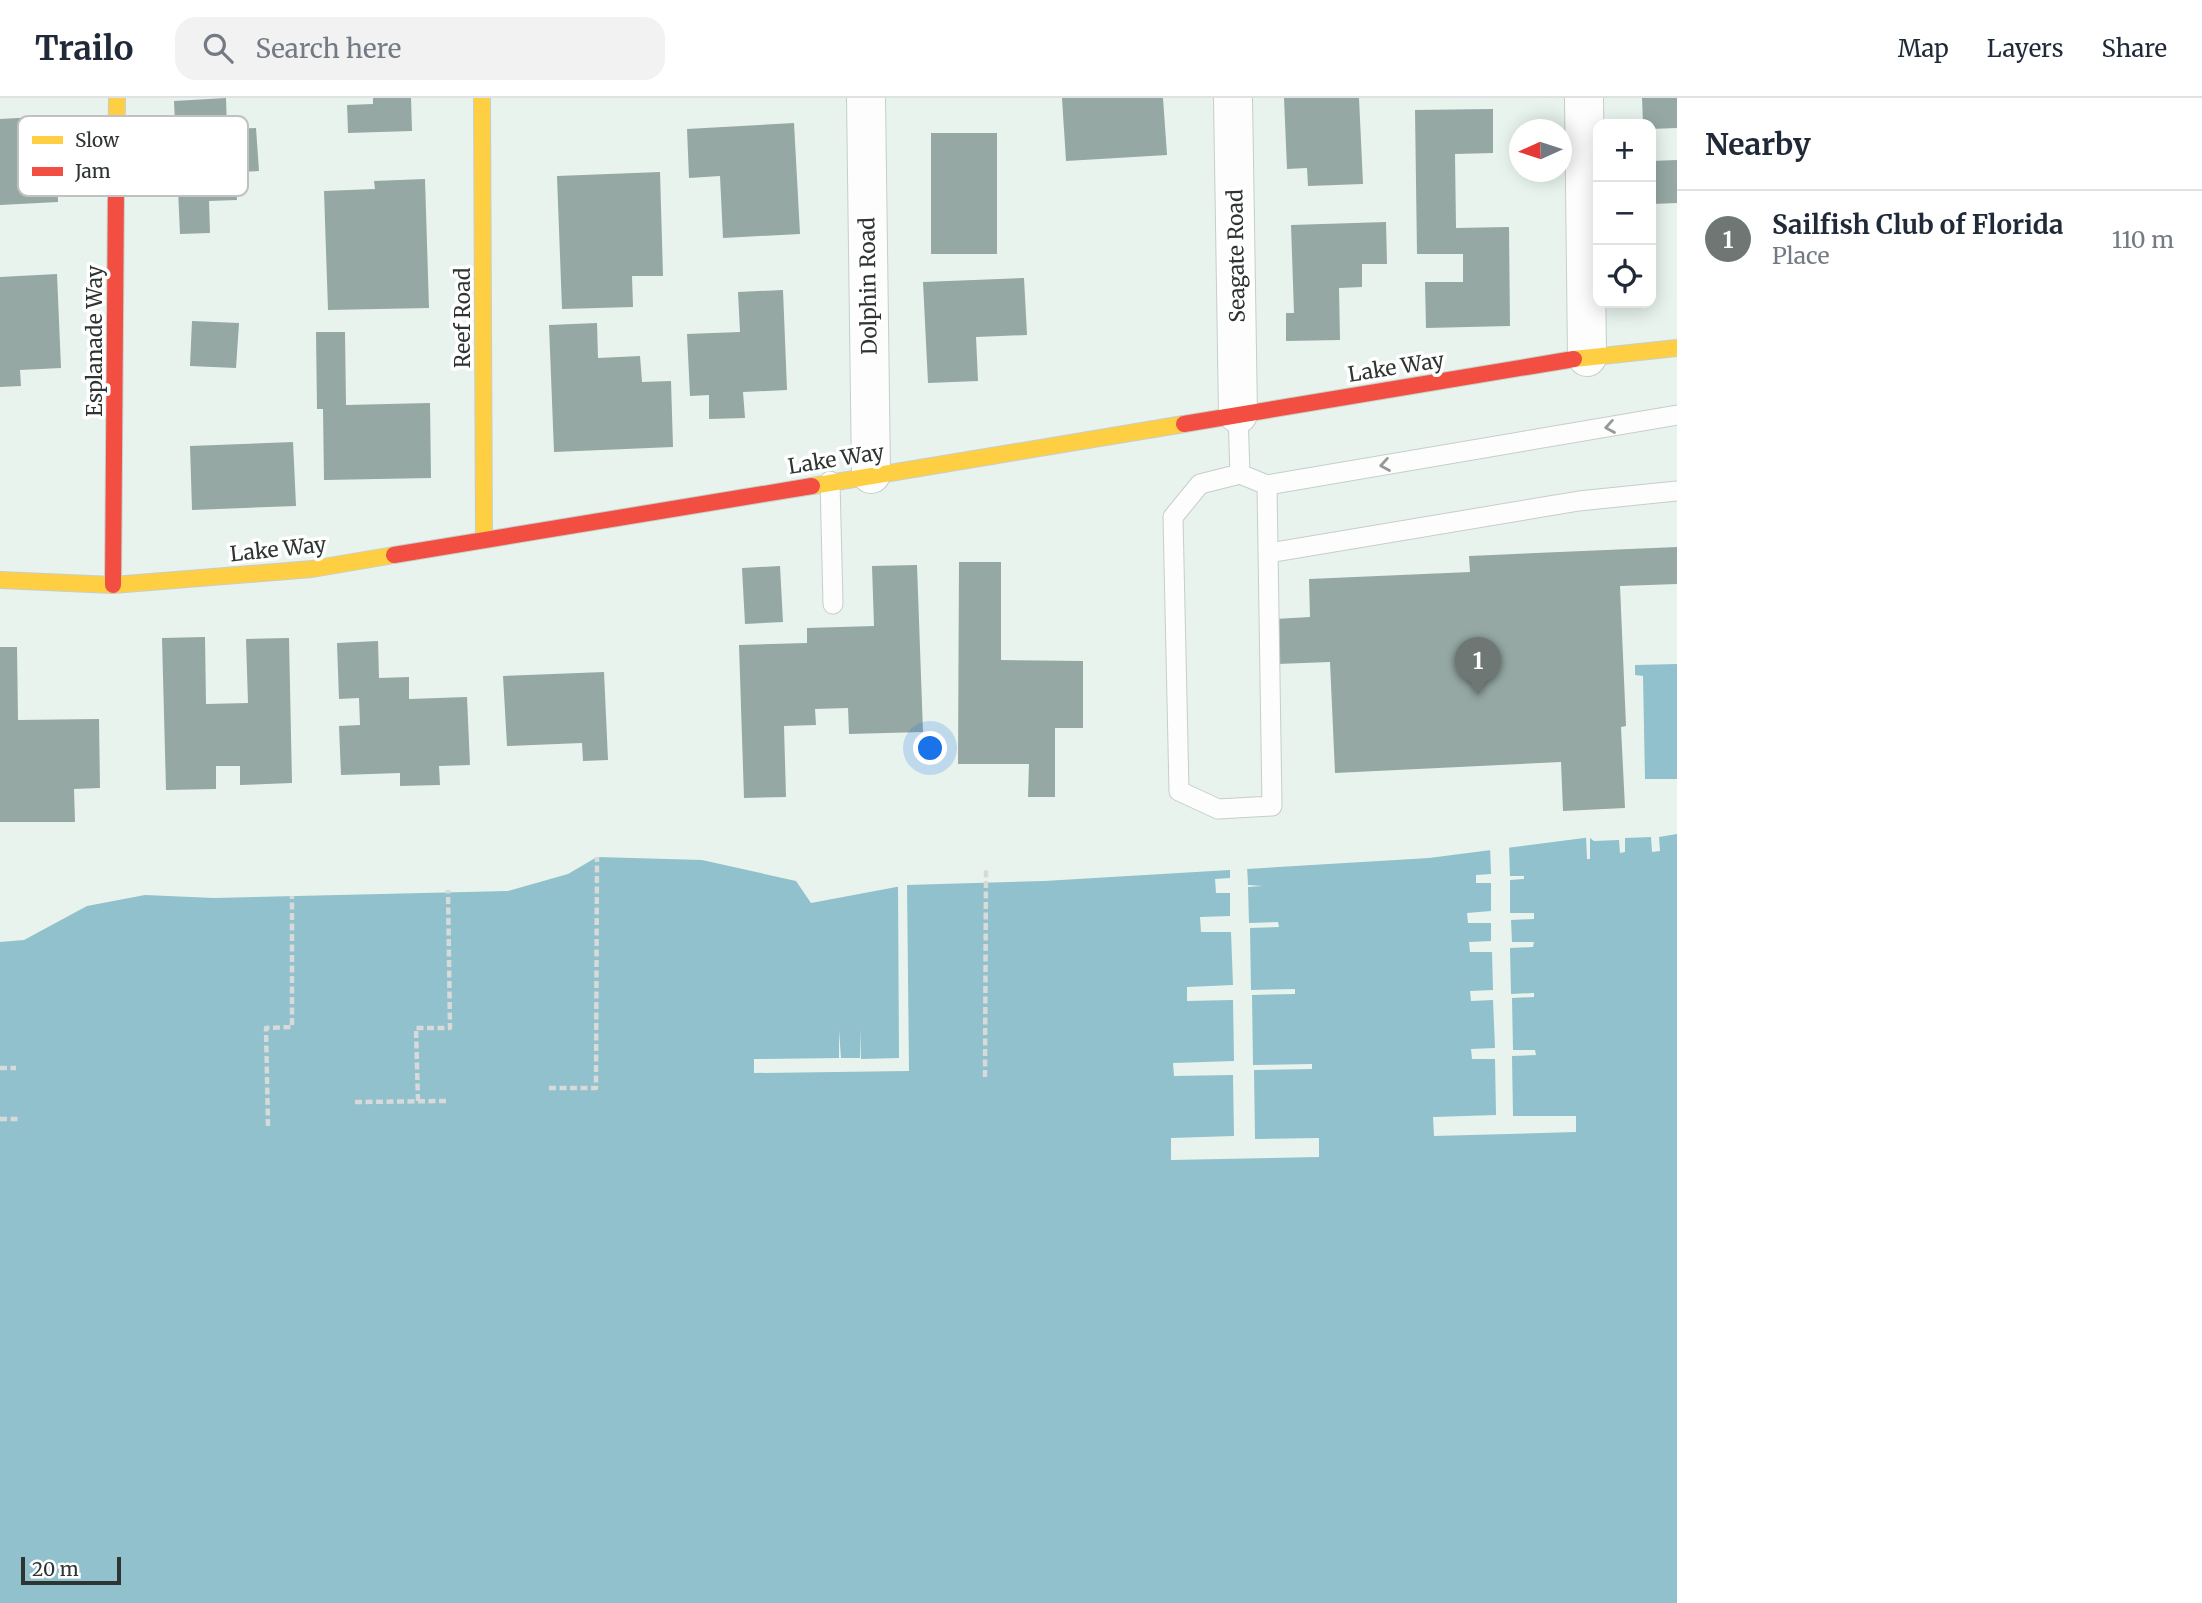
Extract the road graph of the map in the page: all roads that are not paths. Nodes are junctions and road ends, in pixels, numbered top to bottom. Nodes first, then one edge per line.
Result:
1 (117, 98) edge
2 (482, 98) edge
3 (866, 98) edge
4 (1233, 98) edge
5 (1584, 98) edge
6 (117, 116) edge
7 (116, 196) edge
8 (1677, 348) edge
9 (1587, 356) junction
10 (1238, 414) junction
11 (1677, 415) edge
12 (871, 474) junction
13 (1240, 474) junction
14 (830, 481) junction
15 (1267, 485) junction
16 (1677, 491) edge
17 (484, 539) junction
18 (1269, 554) junction
19 (0, 580) edge
20 (113, 584) junction
21 (833, 604) dead end

1 - 6 street, Esplanade Way
2 - 17 street, Reef Road
3 - 12 street, Dolphin Road
4 - 10 street, Seagate Road
5 - 9 street
7 - 20 street, Esplanade Way
8 - 9 street, Lake Way
9 - 10 street, Lake Way
10 - 12 street, Lake Way
10 - 13 lane
11 -> 15 lane
12 - 14 street, Lake Way
13 - 15 lane
13 - 18 lane
14 - 17 street, Lake Way
14 - 21 lane
15 - 18 lane
16 - 18 lane
17 - 20 street, Lake Way
19 - 20 street, Lake Way

